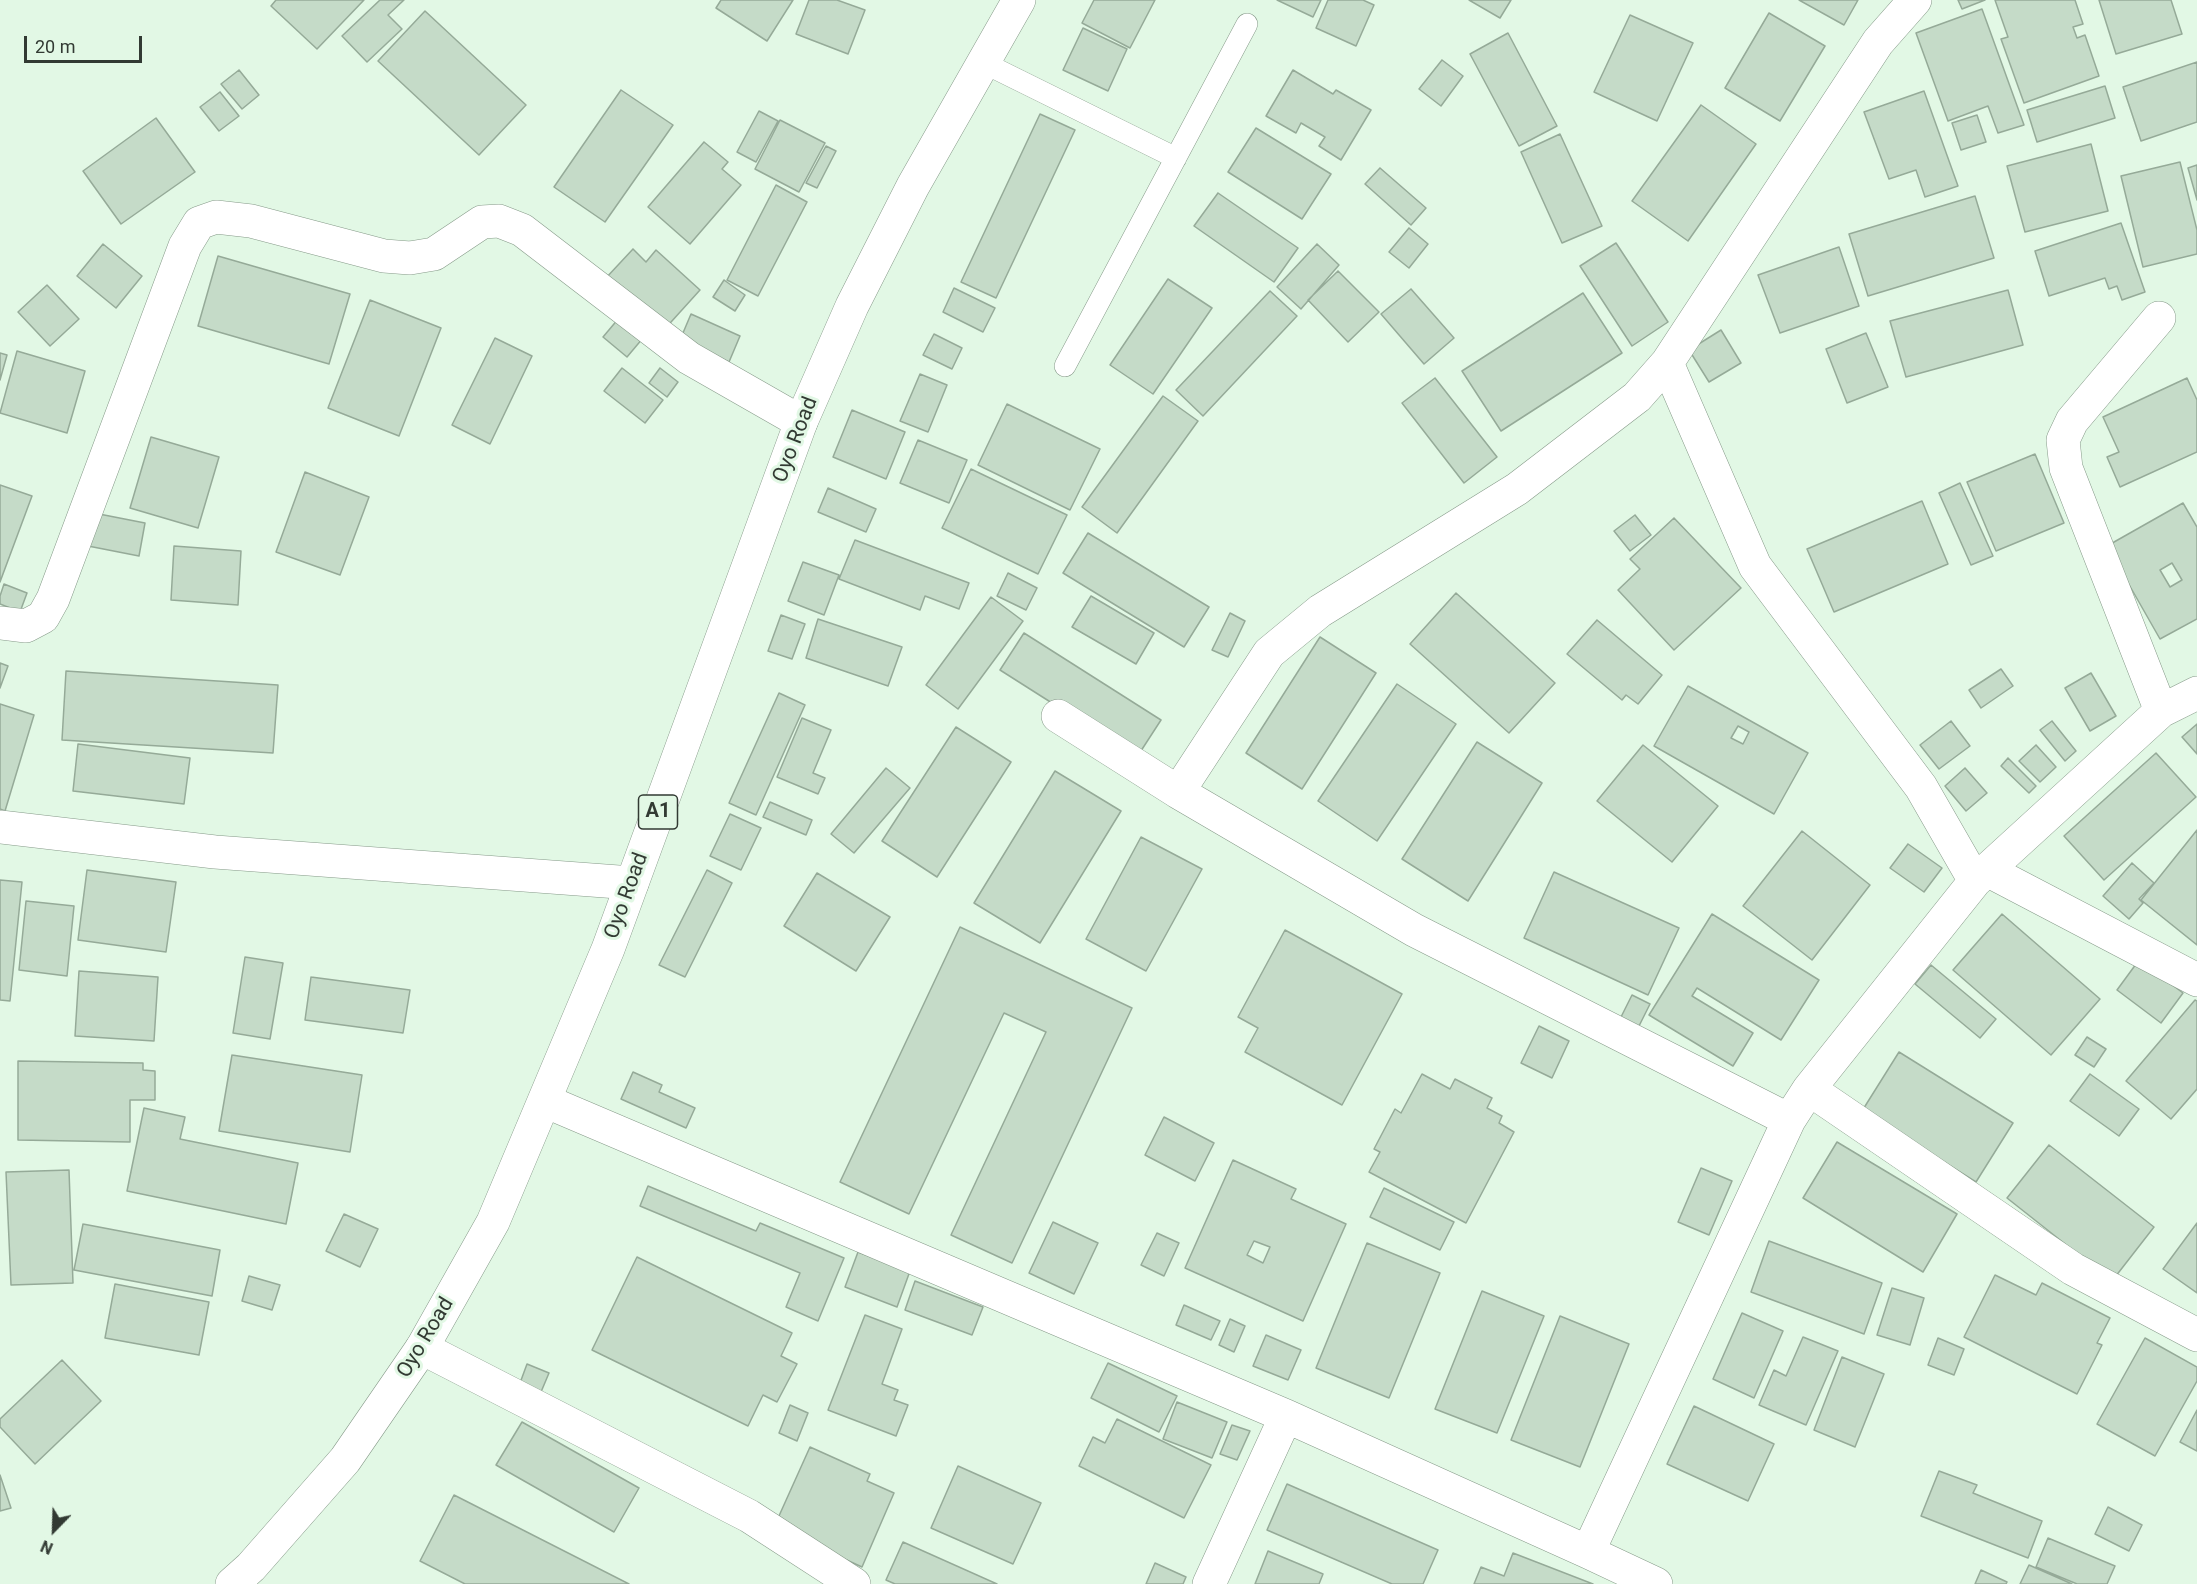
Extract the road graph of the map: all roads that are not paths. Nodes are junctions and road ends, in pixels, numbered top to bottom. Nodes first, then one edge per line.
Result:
1 (1019, 0) edge
2 (1915, 0) edge
3 (1247, 24) dead end
4 (982, 62) junction
5 (1176, 158) junction
6 (2159, 318) dead end
7 (1668, 363) junction
8 (1065, 366) dead end
9 (801, 422) junction
10 (0, 623) edge
11 (2197, 693) edge
12 (2161, 711) junction
13 (1058, 716) dead end
14 (1178, 792) junction
15 (0, 827) edge
16 (1981, 876) junction
17 (633, 883) junction
18 (2197, 980) edge
19 (1809, 1089) junction
20 (545, 1101) junction
21 (1789, 1120) junction
22 (2197, 1335) edge
23 (422, 1348) junction
24 (1286, 1416) junction
25 (1588, 1552) junction
26 (232, 1584) edge
27 (854, 1584) edge
28 (1209, 1584) edge
29 (1656, 1584) edge

1 - 4 main road, Oyo Road / A1
2 - 7 main road
3 - 5 lane
4 - 5 lane
4 - 9 main road, Oyo Road / A1
5 - 8 lane
6 - 12 main road
7 - 14 main road
7 - 16 main road
9 - 10 main road
9 - 17 main road, Oyo Road / A1
11 - 12 main road
12 - 16 main road
13 - 14 main road
14 - 21 main road
15 - 17 main road
16 - 18 main road
16 - 19 main road
17 - 20 main road, Oyo Road / A1
19 - 21 main road
19 - 22 main road
20 - 23 main road, Oyo Road / A1
20 - 24 main road
21 - 25 main road
23 - 26 main road, Oyo Road / A1
23 - 27 main road
24 - 25 main road
24 - 28 main road
25 - 29 main road

